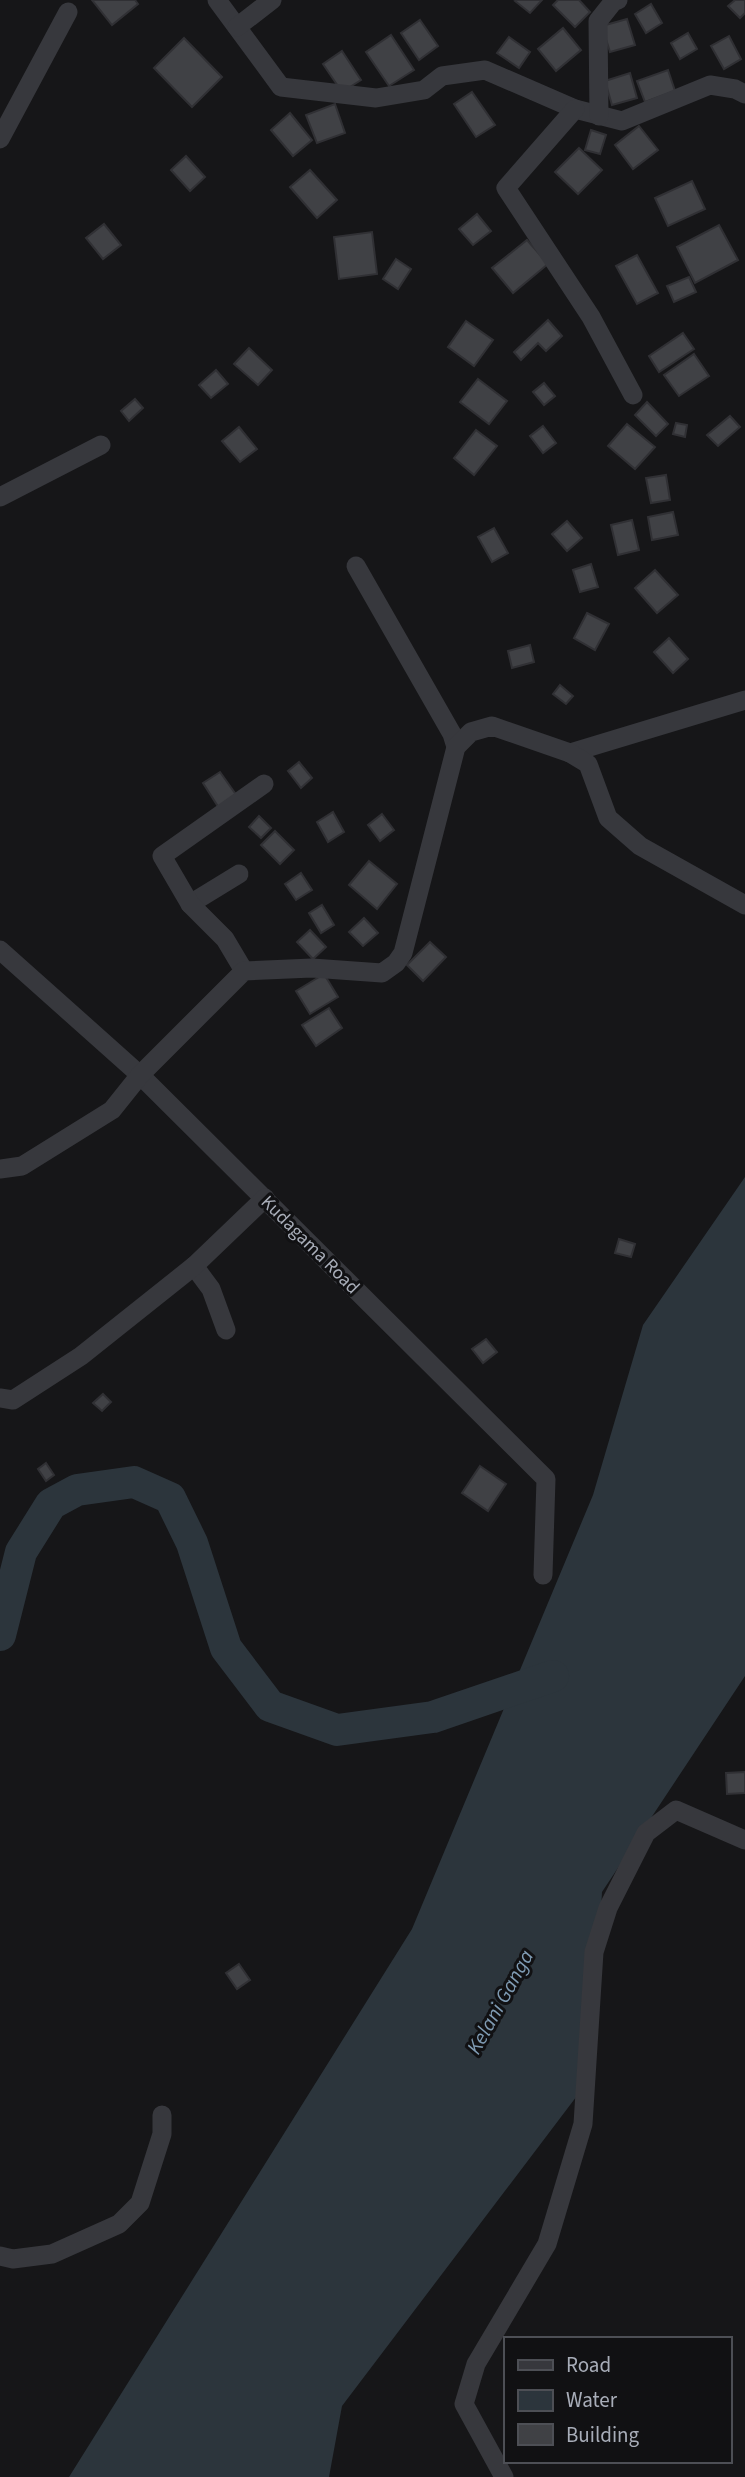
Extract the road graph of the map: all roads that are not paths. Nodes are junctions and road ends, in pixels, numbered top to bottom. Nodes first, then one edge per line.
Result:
1 (217, 0) edge
2 (272, 0) edge
3 (618, 0) edge
4 (68, 12) dead end
5 (237, 27) junction
6 (745, 94) edge
7 (575, 109) junction
8 (598, 116) junction
9 (0, 139) edge
10 (633, 396) dead end
11 (101, 445) dead end
12 (0, 497) edge
13 (356, 566) dead end
14 (745, 700) edge
15 (456, 747) junction
16 (570, 753) junction
17 (264, 784) dead end
18 (239, 874) dead end
19 (190, 904) junction
20 (745, 905) edge
21 (0, 950) edge
22 (244, 971) junction
23 (140, 1075) junction
24 (0, 1169) edge
25 (265, 1198) junction
26 (194, 1266) junction
27 (226, 1331) dead end
28 (0, 1398) edge
29 (543, 1575) dead end
30 (745, 1840) edge
31 (162, 2115) dead end
32 (0, 2256) edge
33 (504, 2477) edge

1 - 5 street
2 - 5 street
3 - 8 street
4 - 9 street
5 - 7 street
6 - 8 street
7 - 8 street
7 - 10 street
11 - 12 street
13 - 15 street
14 - 16 street
15 - 16 street
15 - 22 street
16 - 20 street
17 - 19 street
18 - 19 street
19 - 22 street
21 - 23 street, Kudagama Road
22 - 23 street
23 - 24 street
23 - 25 street, Kudagama Road
25 - 26 street
25 - 29 street, Kudagama Road
26 - 27 street
26 - 28 street
30 - 33 street
31 - 32 street

